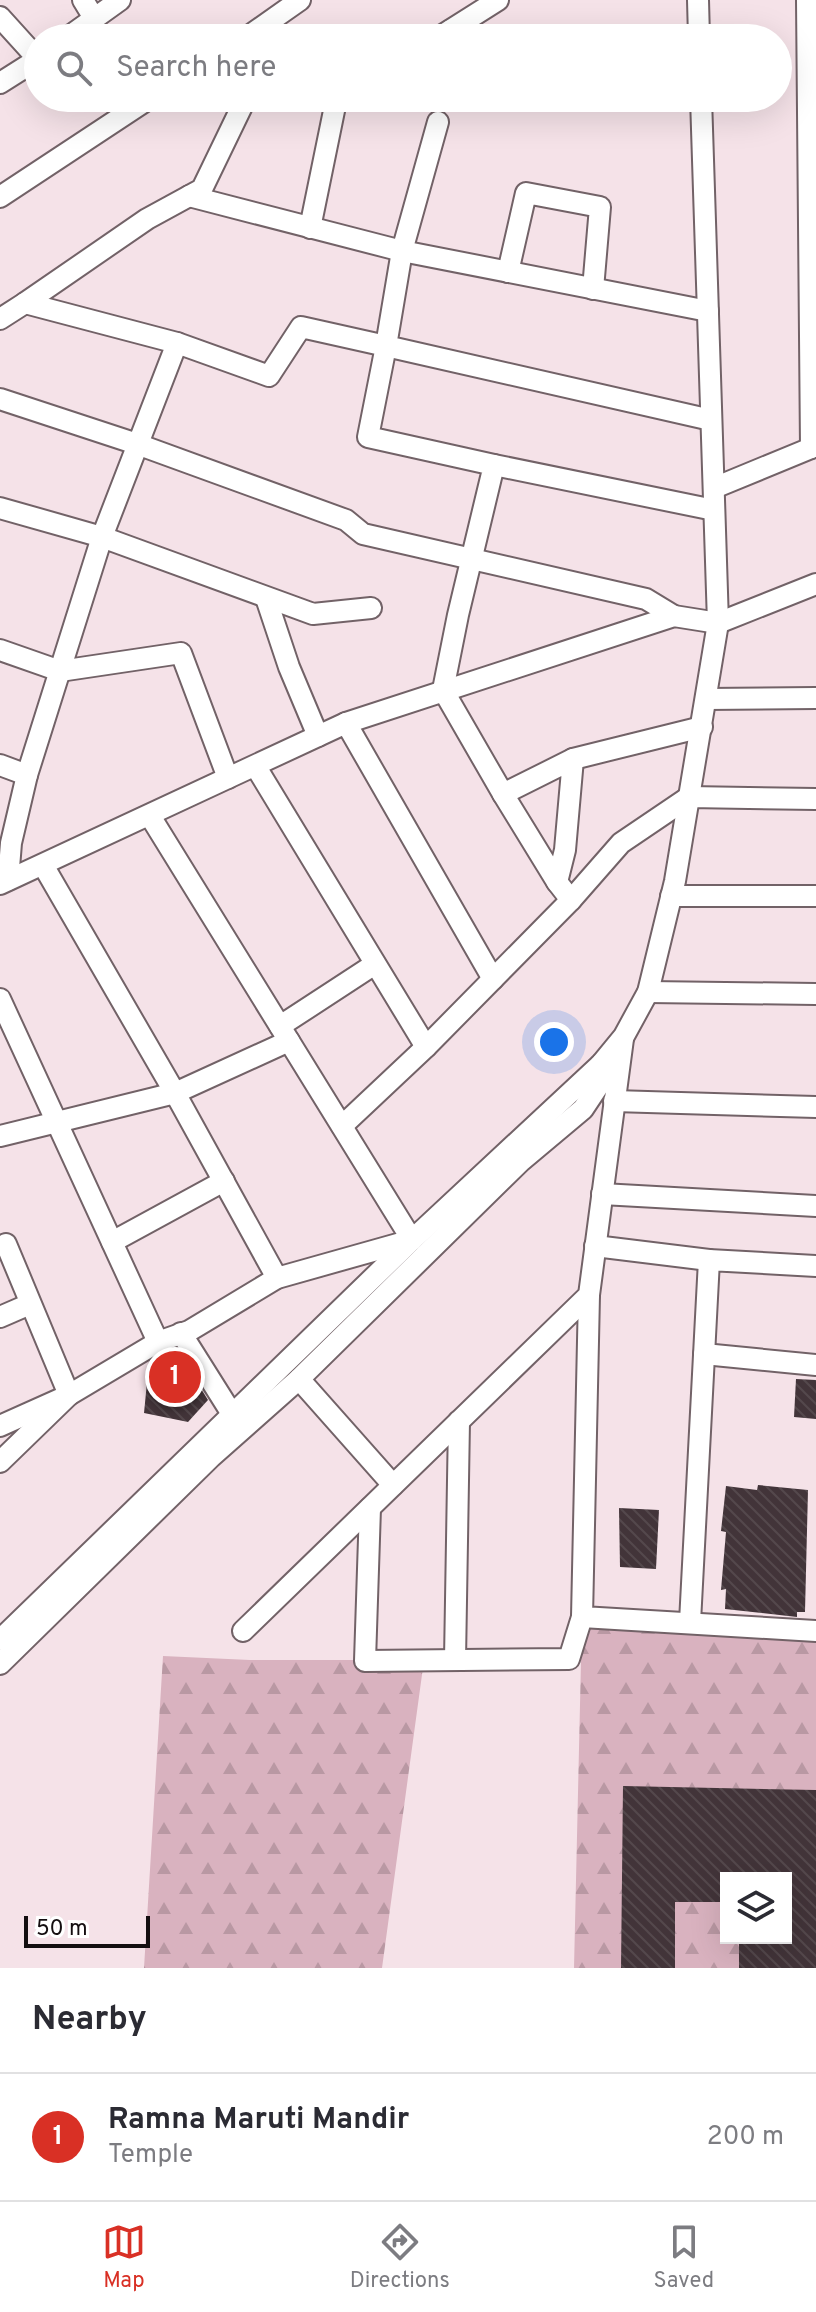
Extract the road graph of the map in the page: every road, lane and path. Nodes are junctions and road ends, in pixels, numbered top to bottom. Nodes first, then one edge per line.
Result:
1 (83, 0) edge
2 (120, 0) edge
3 (300, 0) edge
4 (498, 0) edge
5 (698, 0) edge
6 (807, 0) edge
7 (0, 17) edge
8 (94, 18) junction
9 (86, 24) edge
10 (266, 24) edge
11 (460, 24) edge
12 (699, 24) edge
13 (812, 41) edge
14 (24, 44) edge
15 (24, 68) edge
16 (0, 83) edge
17 (129, 112) edge
18 (239, 112) edge
19 (334, 112) edge
20 (701, 112) edge
21 (438, 122) dead end
22 (812, 131) edge
23 (189, 196) junction
24 (0, 197) edge
25 (310, 228) junction
26 (402, 251) junction
27 (508, 272) junction
28 (593, 289) junction
29 (25, 303) junction
30 (708, 311) junction
31 (0, 319) edge
32 (177, 343) junction
33 (386, 346) junction
34 (0, 399) edge
35 (711, 420) junction
36 (137, 444) junction
37 (814, 447) edge
38 (494, 465) junction
39 (714, 488) junction
40 (0, 508) edge
41 (714, 510) junction
42 (102, 537) junction
43 (471, 559) junction
44 (816, 584) edge
45 (266, 598) junction
46 (371, 608) dead end
47 (674, 616) junction
48 (718, 623) junction
49 (0, 650) edge
50 (60, 671) junction
51 (443, 690) junction
52 (816, 698) edge
53 (706, 699) junction
54 (346, 723) junction
55 (702, 727) junction
56 (318, 736) junction
57 (573, 759) junction
58 (0, 765) edge
59 (256, 767) junction
60 (27, 775) junction
61 (228, 778) junction
62 (503, 794) junction
63 (689, 797) junction
64 (816, 799) edge
65 (150, 816) junction
66 (5, 841) edge
67 (43, 865) junction
68 (4, 882) edge
69 (557, 882) junction
70 (671, 896) junction
71 (816, 896) edge
72 (571, 900) junction
73 (375, 964) junction
74 (493, 979) junction
75 (648, 992) junction
76 (816, 994) edge
77 (0, 999) edge
78 (7, 1030) edge
79 (285, 1034) junction
80 (624, 1036) junction
81 (426, 1047) junction
82 (601, 1064) junction
83 (175, 1093) junction
84 (614, 1101) junction
85 (816, 1107) edge
86 (56, 1122) junction
87 (342, 1126) junction
88 (0, 1136) edge
89 (224, 1181) junction
90 (602, 1194) junction
91 (816, 1206) edge
92 (2, 1240) edge
93 (412, 1240) junction
94 (112, 1242) junction
95 (595, 1246) junction
96 (709, 1260) junction
97 (816, 1266) edge
98 (277, 1278) junction
99 (589, 1295) junction
100 (30, 1304) junction
101 (0, 1317) edge
102 (181, 1333) junction
103 (158, 1342) junction
104 (704, 1354) junction
105 (816, 1365) edge
106 (299, 1379) junction
107 (69, 1395) junction
108 (232, 1414) junction
109 (459, 1421) junction
110 (0, 1426) edge
111 (0, 1462) edge
112 (393, 1485) junction
113 (370, 1508) junction
114 (582, 1617) junction
115 (690, 1622) junction
116 (243, 1631) dead end
117 (816, 1631) edge
118 (0, 1640) edge
119 (455, 1660) junction
120 (0, 1664) edge

1 - 8 street
2 - 8 street
3 - 10 street
4 - 11 street
5 - 12 street
6 - 13 street
7 - 14 street
8 - 9 street
13 - 22 street
15 - 16 street
17 - 24 street
18 - 23 street
19 - 25 street
20 - 30 street
21 - 26 street
22 - 37 street
23 - 25 street
23 - 29 street
25 - 26 street
26 - 27 street
26 - 33 street
27 - 28 street
27 - 28 street
28 - 30 street
29 - 31 street
29 - 32 street
30 - 35 street
32 - 33 street
32 - 36 street
33 - 35 street
33 - 38 street
34 - 36 street
35 - 39 street
36 - 42 street
36 - 43 street
37 - 39 street
38 - 41 street
38 - 43 street
39 - 41 street
40 - 42 street
41 - 48 street
42 - 45 street
42 - 50 street
43 - 47 street
43 - 51 street
44 - 48 street
45 - 46 street
45 - 56 street
47 - 48 street
47 - 51 street
48 - 53 street
49 - 50 street
50 - 60 street
50 - 61 street
51 - 54 street
51 - 62 street
52 - 53 street
53 - 55 street
54 - 56 street
54 - 74 street
55 - 57 street
55 - 63 street
56 - 59 street
57 - 62 street
57 - 69 street
58 - 60 street
59 - 61 street
59 - 73 street
60 - 66 street
61 - 65 street
62 - 69 street
63 - 64 street
63 - 70 street
63 - 72 street
65 - 67 street
65 - 79 street
66 - 68 street
67 - 68 street
67 - 83 street
69 - 72 street
70 - 71 street
70 - 75 street
72 - 74 street
73 - 79 street
73 - 81 street
74 - 81 street
75 - 76 street
75 - 80 street
77 - 78 street
78 - 86 street
79 - 83 street
79 - 87 street
80 - 82 street
80 - 84 street
81 - 87 street
82 - 93 street
82 - 106 street
83 - 86 street
83 - 89 street
84 - 85 street
84 - 90 street
86 - 88 street
86 - 94 street
87 - 93 street
89 - 94 street
89 - 98 street
90 - 91 street
90 - 95 street
92 - 100 street
93 - 98 street
93 - 108 street
94 - 103 street
95 - 96 street
95 - 99 street
96 - 97 street
96 - 104 street
98 - 102 street
99 - 109 street
99 - 114 street
100 - 101 street
100 - 107 street
102 - 103 street
102 - 108 street
103 - 107 street
104 - 105 street
104 - 115 street
106 - 112 street
106 - 120 street
107 - 110 street
107 - 111 street
108 - 118 street
109 - 112 street
109 - 119 street
112 - 113 street
113 - 116 street
113 - 119 street
114 - 115 street
114 - 119 street
115 - 117 street

